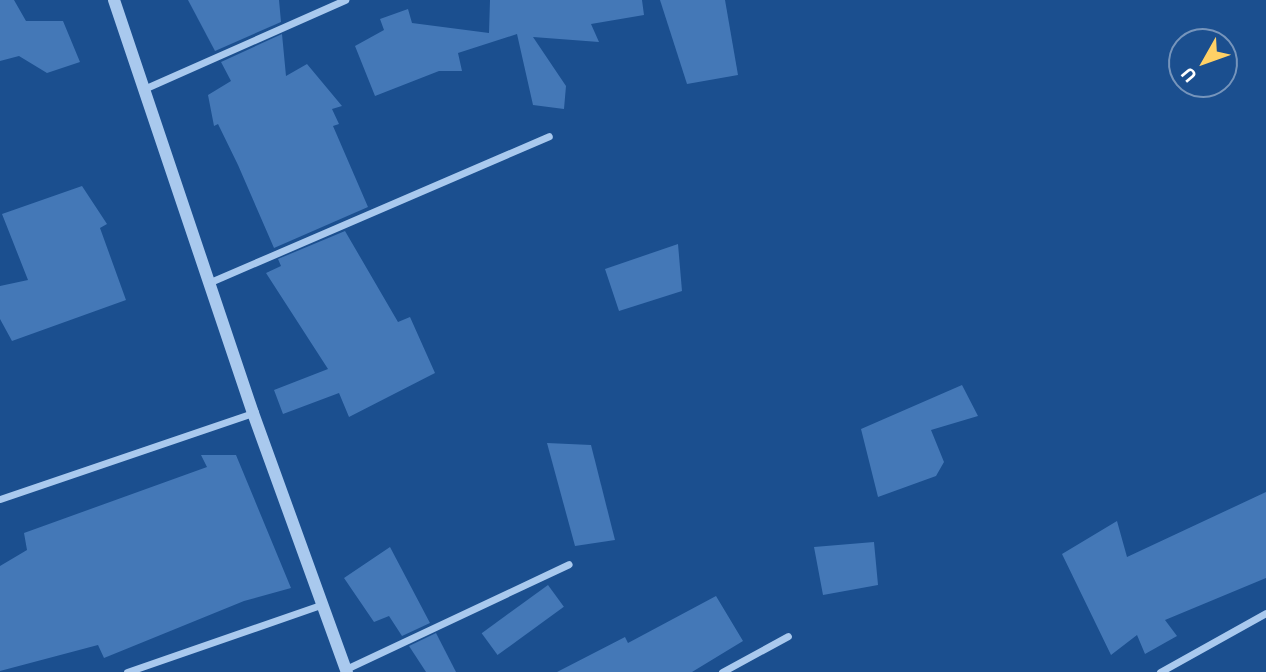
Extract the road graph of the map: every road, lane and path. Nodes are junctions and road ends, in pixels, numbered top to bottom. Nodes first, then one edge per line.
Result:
1 (114, 0) edge
2 (345, 0) edge
3 (146, 88) junction
4 (550, 136) dead end
5 (208, 284) junction
6 (253, 414) junction
7 (0, 499) edge
8 (569, 564) dead end
9 (323, 604) junction
10 (1266, 613) edge
11 (788, 636) dead end
12 (347, 671) edge
13 (127, 672) edge
14 (722, 672) edge
15 (1160, 672) edge

1 - 3 street
2 - 3 street
3 - 5 street
4 - 5 street
5 - 6 street
6 - 7 street
6 - 9 street
8 - 12 street
9 - 12 street
9 - 13 street
10 - 15 street
11 - 14 street

